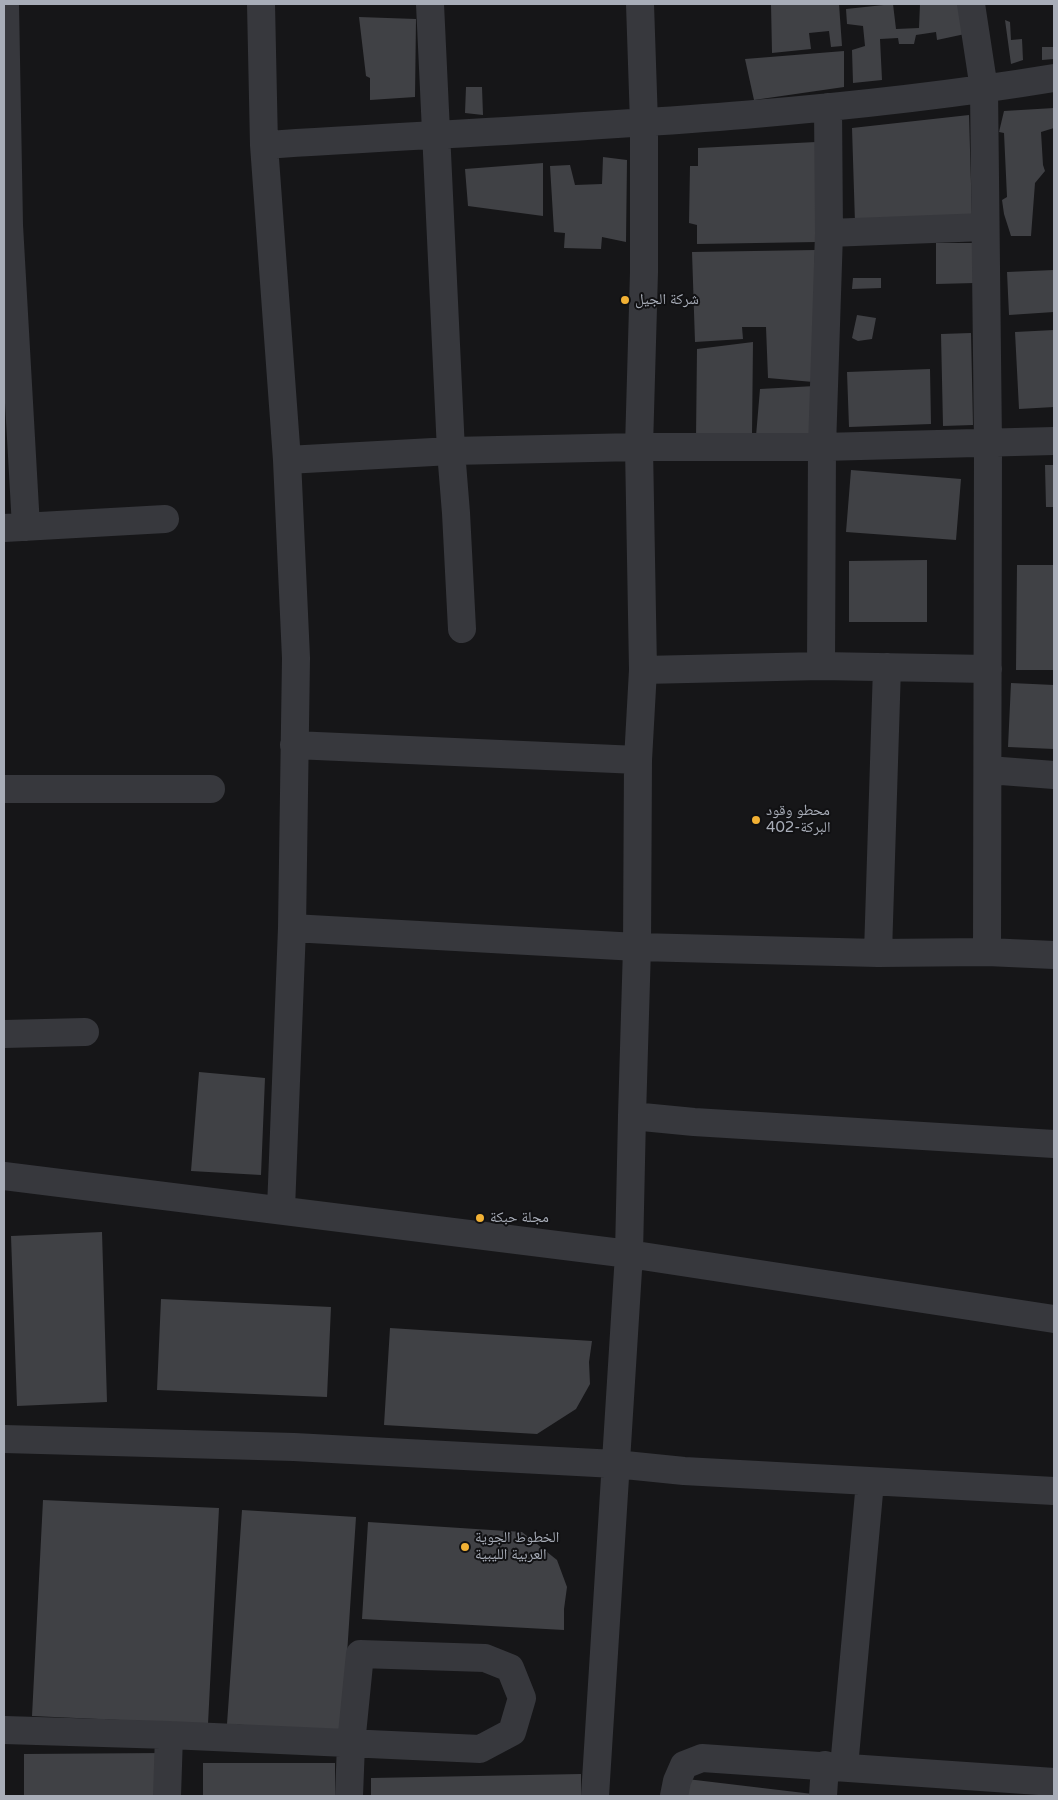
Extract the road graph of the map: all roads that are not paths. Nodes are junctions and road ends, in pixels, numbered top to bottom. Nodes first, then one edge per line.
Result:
1 (5, 4) edge
2 (261, 4) edge
3 (430, 4) edge
4 (640, 4) edge
5 (971, 4) edge
6 (1054, 78) edge
7 (984, 90) junction
8 (828, 107) junction
9 (644, 123) junction
10 (436, 134) junction
11 (264, 145) junction
12 (984, 227) junction
13 (829, 233) junction
14 (1054, 441) edge
15 (988, 444) junction
16 (639, 447) junction
17 (822, 447) junction
18 (450, 451) junction
19 (287, 460) junction
20 (165, 519) dead end
21 (15, 527) edge
22 (462, 629) dead end
23 (821, 666) junction
24 (887, 667) junction
25 (988, 669) junction
26 (643, 670) junction
27 (294, 745) junction
28 (638, 760) junction
29 (988, 770) junction
30 (1054, 775) edge
31 (4, 789) edge
32 (211, 789) dead end
33 (292, 928) junction
34 (637, 947) junction
35 (988, 952) junction
36 (878, 953) junction
37 (1054, 955) edge
38 (85, 1032) dead end
39 (4, 1034) edge
40 (632, 1116) junction
41 (1054, 1144) edge
42 (4, 1176) edge
43 (281, 1210) junction
44 (629, 1254) junction
45 (1054, 1319) edge
46 (4, 1439) edge
47 (615, 1464) junction
48 (870, 1482) junction
49 (1054, 1492) edge
50 (4, 1730) edge
51 (168, 1734) junction
52 (351, 1744) junction
53 (834, 1766) junction
54 (1054, 1782) edge
55 (1000, 1787) edge
56 (167, 1796) edge
57 (350, 1796) edge
58 (595, 1796) edge
59 (674, 1796) edge
60 (823, 1796) edge

1 - 21 street
2 - 11 street
3 - 10 street
4 - 9 street
5 - 7 street
6 - 7 street
7 - 8 street
7 - 12 street
8 - 9 street
8 - 13 street
9 - 10 street
9 - 16 street
10 - 11 street
10 - 18 street
11 - 19 street
12 - 13 street
12 - 15 street
13 - 17 street
14 - 15 street
15 - 17 street
15 - 25 street
16 - 17 street
16 - 18 street
16 - 26 street
17 - 23 street
18 - 19 street
18 - 22 street
19 - 27 street
20 - 21 street
23 - 24 street
23 - 26 street
24 - 25 street
24 - 36 street
25 - 29 street
26 - 28 street
27 - 28 street
27 - 33 street
28 - 34 street
29 - 30 street
29 - 35 street
31 - 32 street
33 - 34 street
33 - 43 street
34 - 36 street
34 - 40 street
35 - 36 street
35 - 37 street
38 - 39 street
40 - 41 street
40 - 44 street
42 - 43 street
43 - 44 street
44 - 45 street
44 - 47 street
46 - 47 street
47 - 48 street
47 - 58 street
48 - 49 street
48 - 53 street
50 - 51 street
51 - 52 street
51 - 56 street
52 - 52 street
52 - 57 street
53 - 55 street
53 - 59 street
53 - 60 street
54 - 55 street

